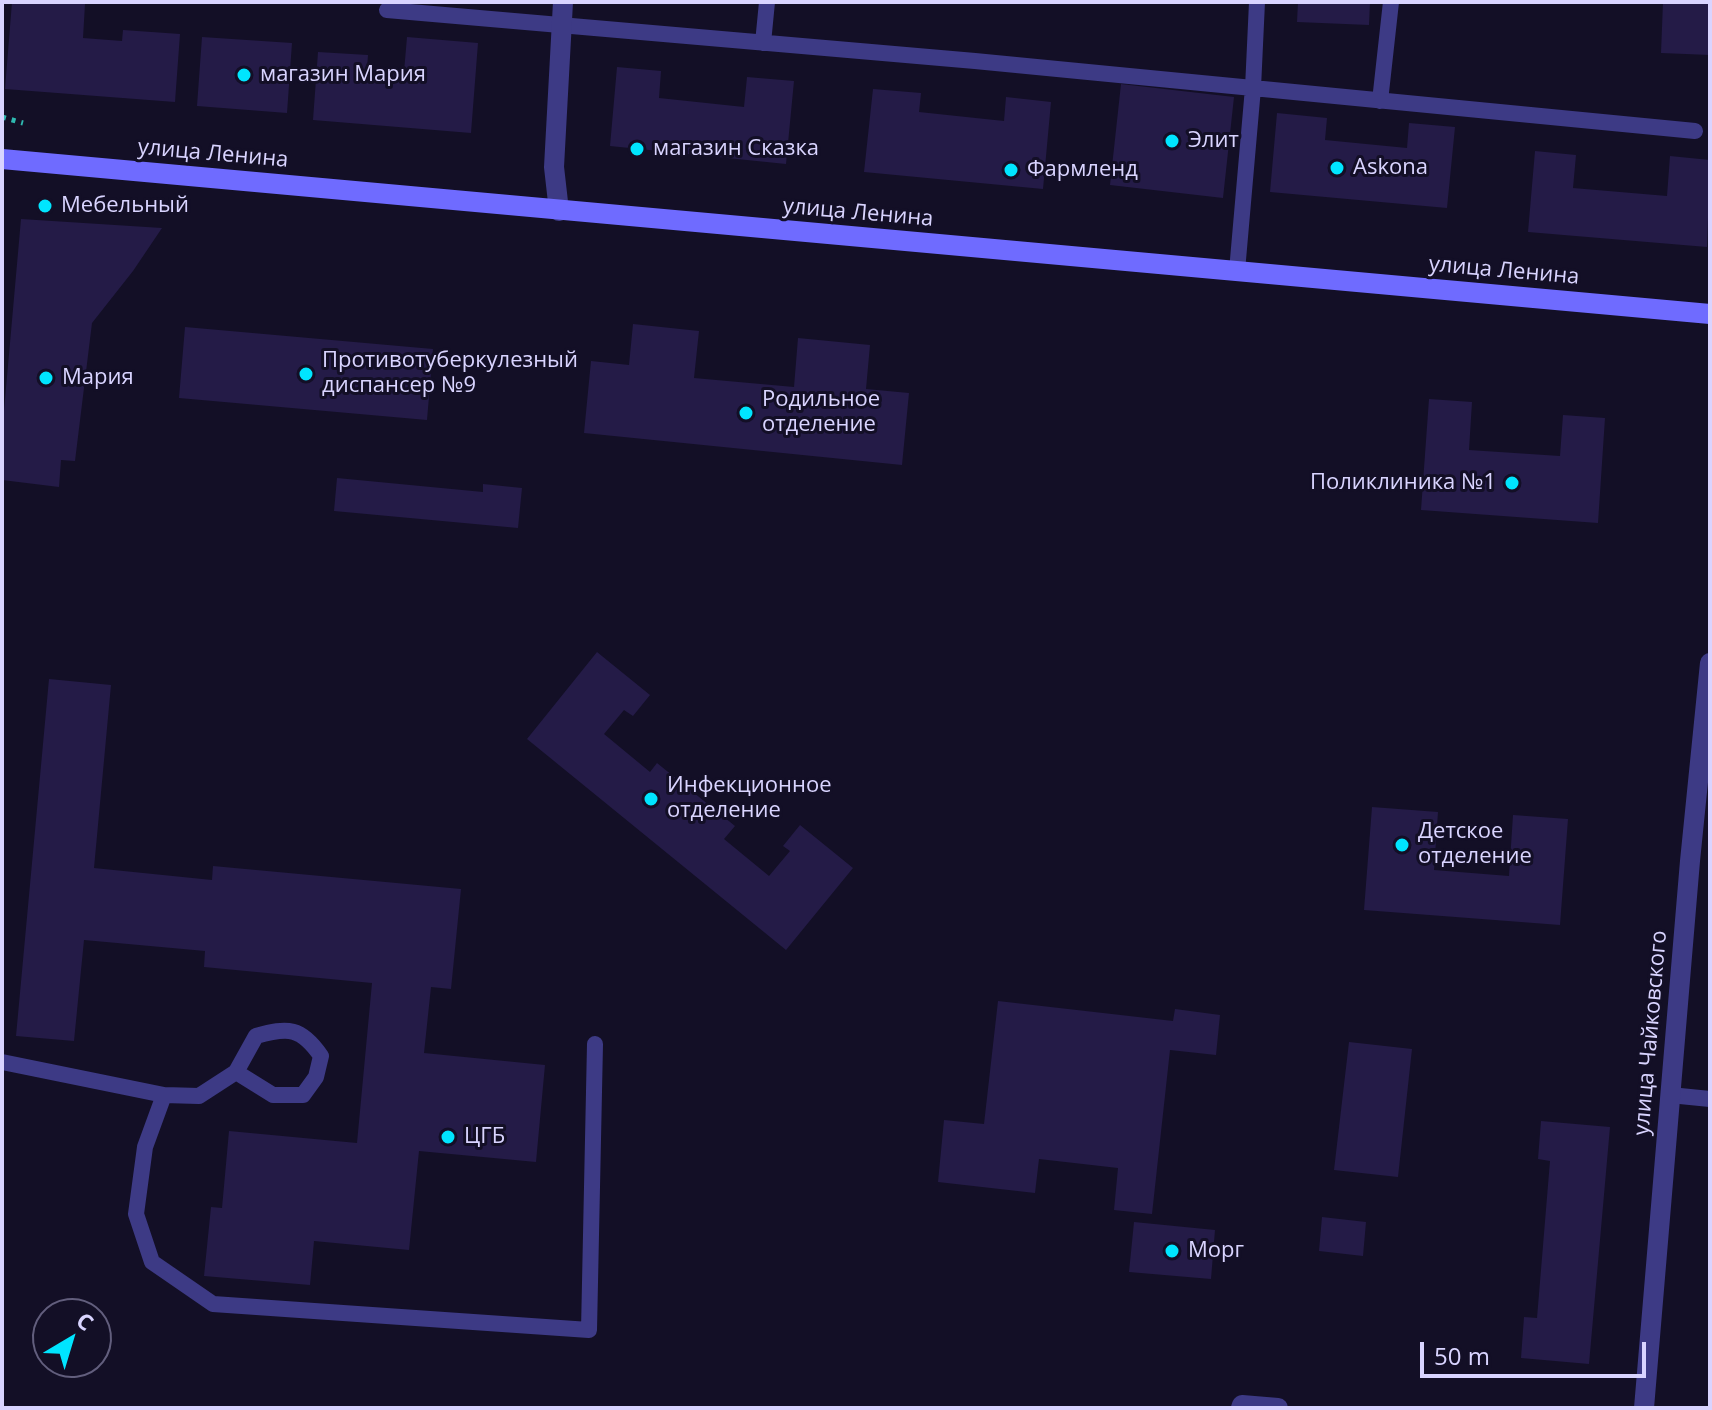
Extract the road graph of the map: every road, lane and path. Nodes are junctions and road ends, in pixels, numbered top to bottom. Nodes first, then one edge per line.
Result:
1 (563, 2) edge
2 (767, 2) edge
3 (1257, 2) edge
4 (1391, 2) edge
5 (387, 10) dead end
6 (561, 25) junction
7 (763, 43) junction
8 (1253, 88) junction
9 (1380, 101) junction
10 (2, 117) edge
11 (23, 123) dead end
12 (1695, 131) dead end
13 (2, 159) edge
14 (559, 211) junction
15 (1237, 271) junction
16 (1710, 314) edge
17 (1710, 663) edge
18 (595, 1044) dead end
19 (2, 1062) edge
20 (236, 1072) junction
21 (164, 1095) junction
22 (1670, 1095) junction
23 (1710, 1099) edge
24 (1241, 1408) edge
25 (1278, 1408) edge
26 (1644, 1408) edge

1 - 6 street
2 - 7 lane
3 - 8 lane
4 - 9 lane
5 - 6 lane
6 - 7 lane
6 - 14 street
7 - 8 lane
8 - 9 lane
8 - 15 lane
9 - 12 lane
10 - 11 path
13 - 14 main road, улица Ленина
14 - 15 main road, улица Ленина
15 - 16 main road, улица Ленина
17 - 22 street, улица Чайковского
18 - 21 lane
19 - 21 lane
20 - 20 lane
20 - 21 lane
22 - 23 lane
22 - 26 street, улица Чайковского
24 - 25 street

